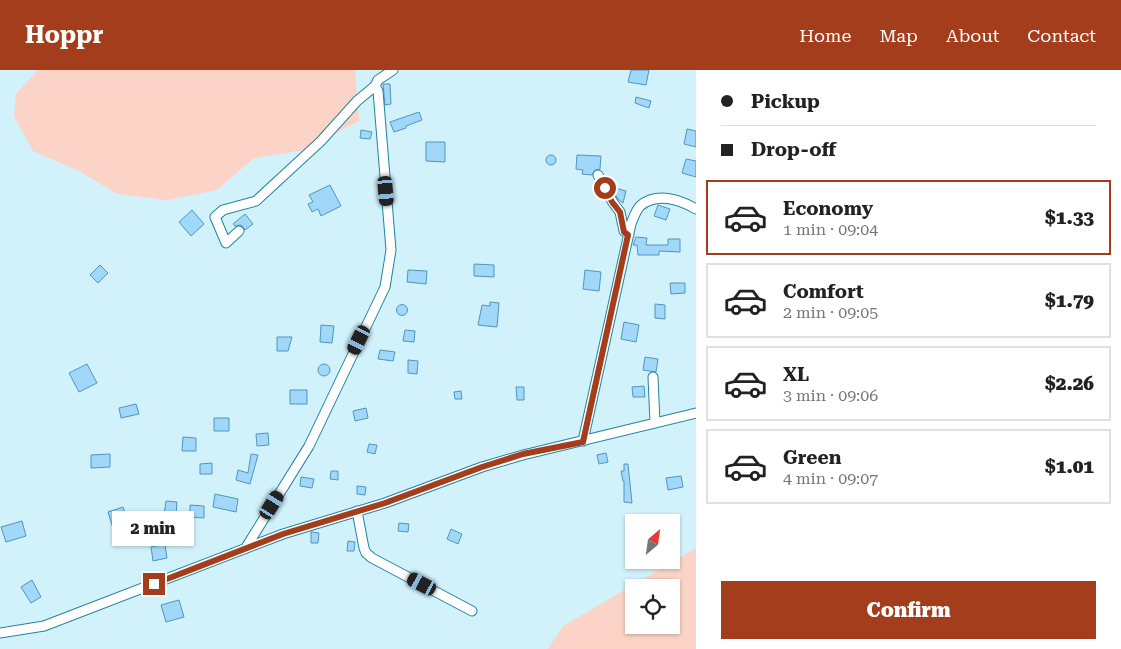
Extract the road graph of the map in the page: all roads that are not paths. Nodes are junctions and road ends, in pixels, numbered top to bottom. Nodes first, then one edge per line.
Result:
1 (393, 70) edge
2 (375, 86) junction
3 (598, 175) dead end
4 (696, 209) edge
5 (239, 231) dead end
6 (628, 235) junction
7 (653, 377) dead end
8 (696, 414) edge
9 (655, 423) junction
10 (583, 442) junction
11 (357, 512) junction
12 (245, 549) junction
13 (472, 611) dead end
14 (0, 633) edge

1 - 2 street
2 - 5 street
2 - 12 street
3 - 6 street
4 - 6 street
6 - 10 street
7 - 9 street
8 - 9 street
9 - 10 street
10 - 11 street
11 - 12 street
11 - 13 street
12 - 14 street

